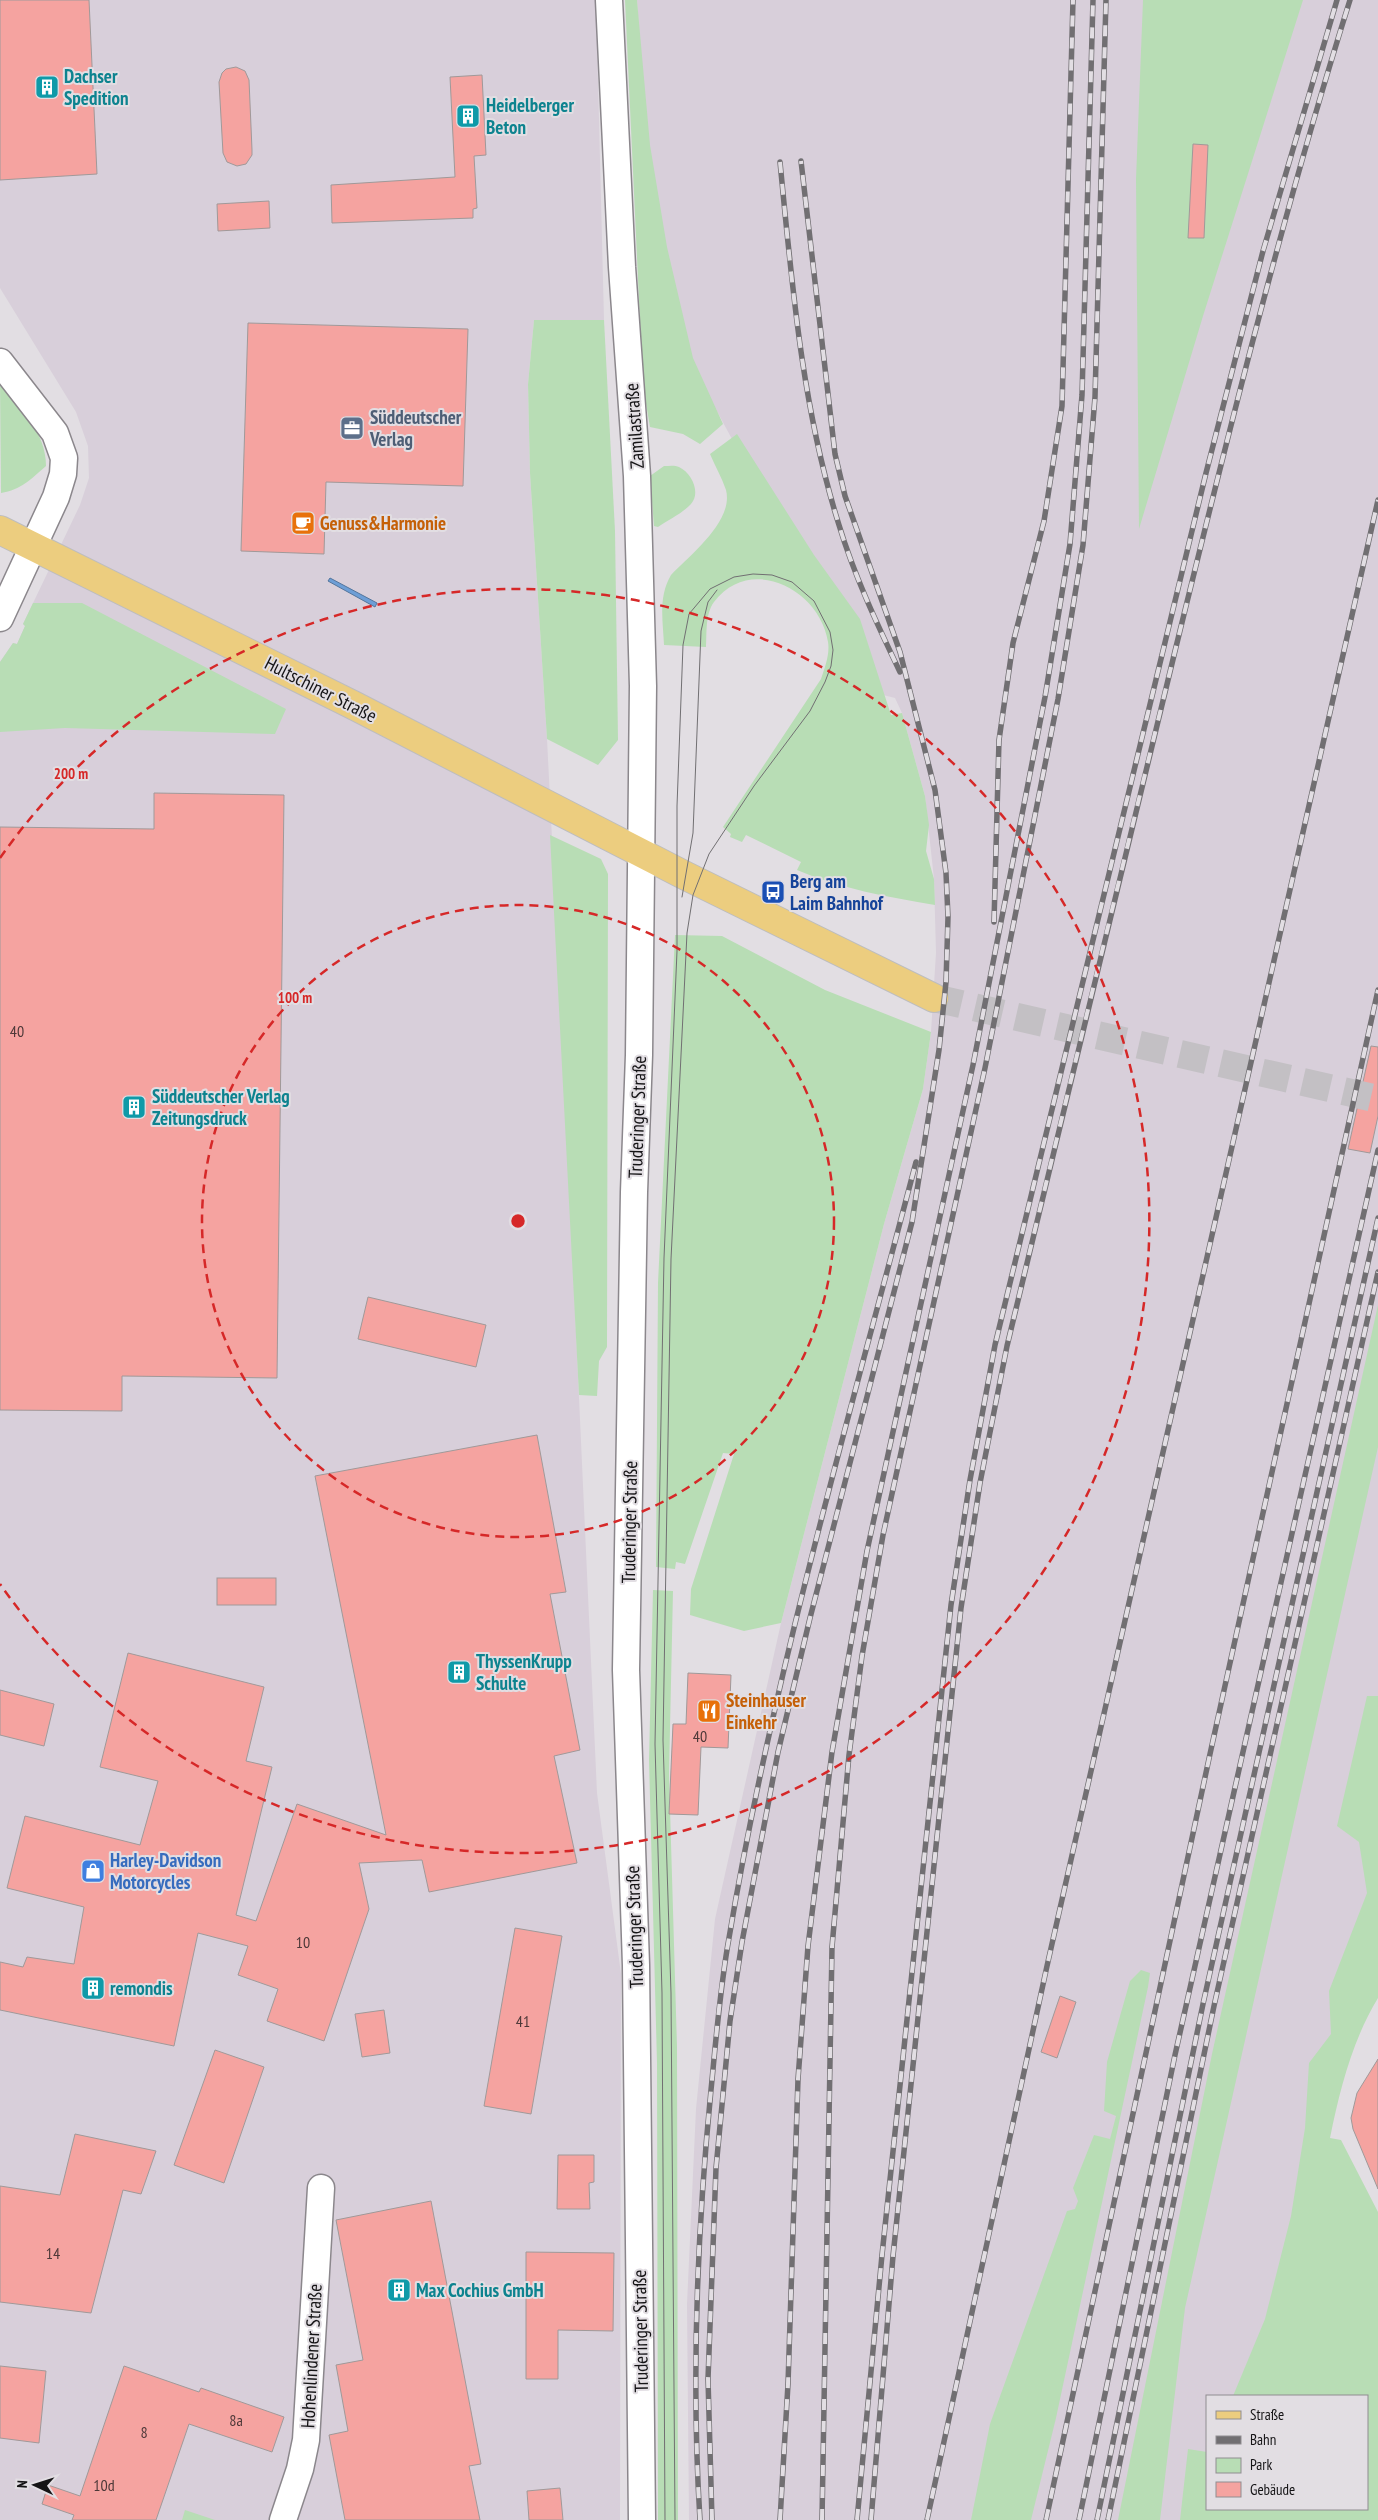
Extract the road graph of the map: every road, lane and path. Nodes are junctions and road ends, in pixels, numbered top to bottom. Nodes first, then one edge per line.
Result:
1 (609, 0) edge
2 (0, 362) edge
3 (0, 530) edge
4 (34, 546) junction
5 (0, 618) edge
6 (640, 852) junction
7 (934, 998) tunnel mouth
8 (321, 2188) dead end
9 (283, 2520) edge
10 (642, 2520) edge

1 - 6 street, Zamilastraße
2 - 4 street
3 - 4 main road, Hultschiner Straße
4 - 5 street
4 - 6 main road, Hultschiner Straße
6 - 7 main road
6 - 10 street, Truderinger Straße
8 - 9 street, Hohenlindener Straße

